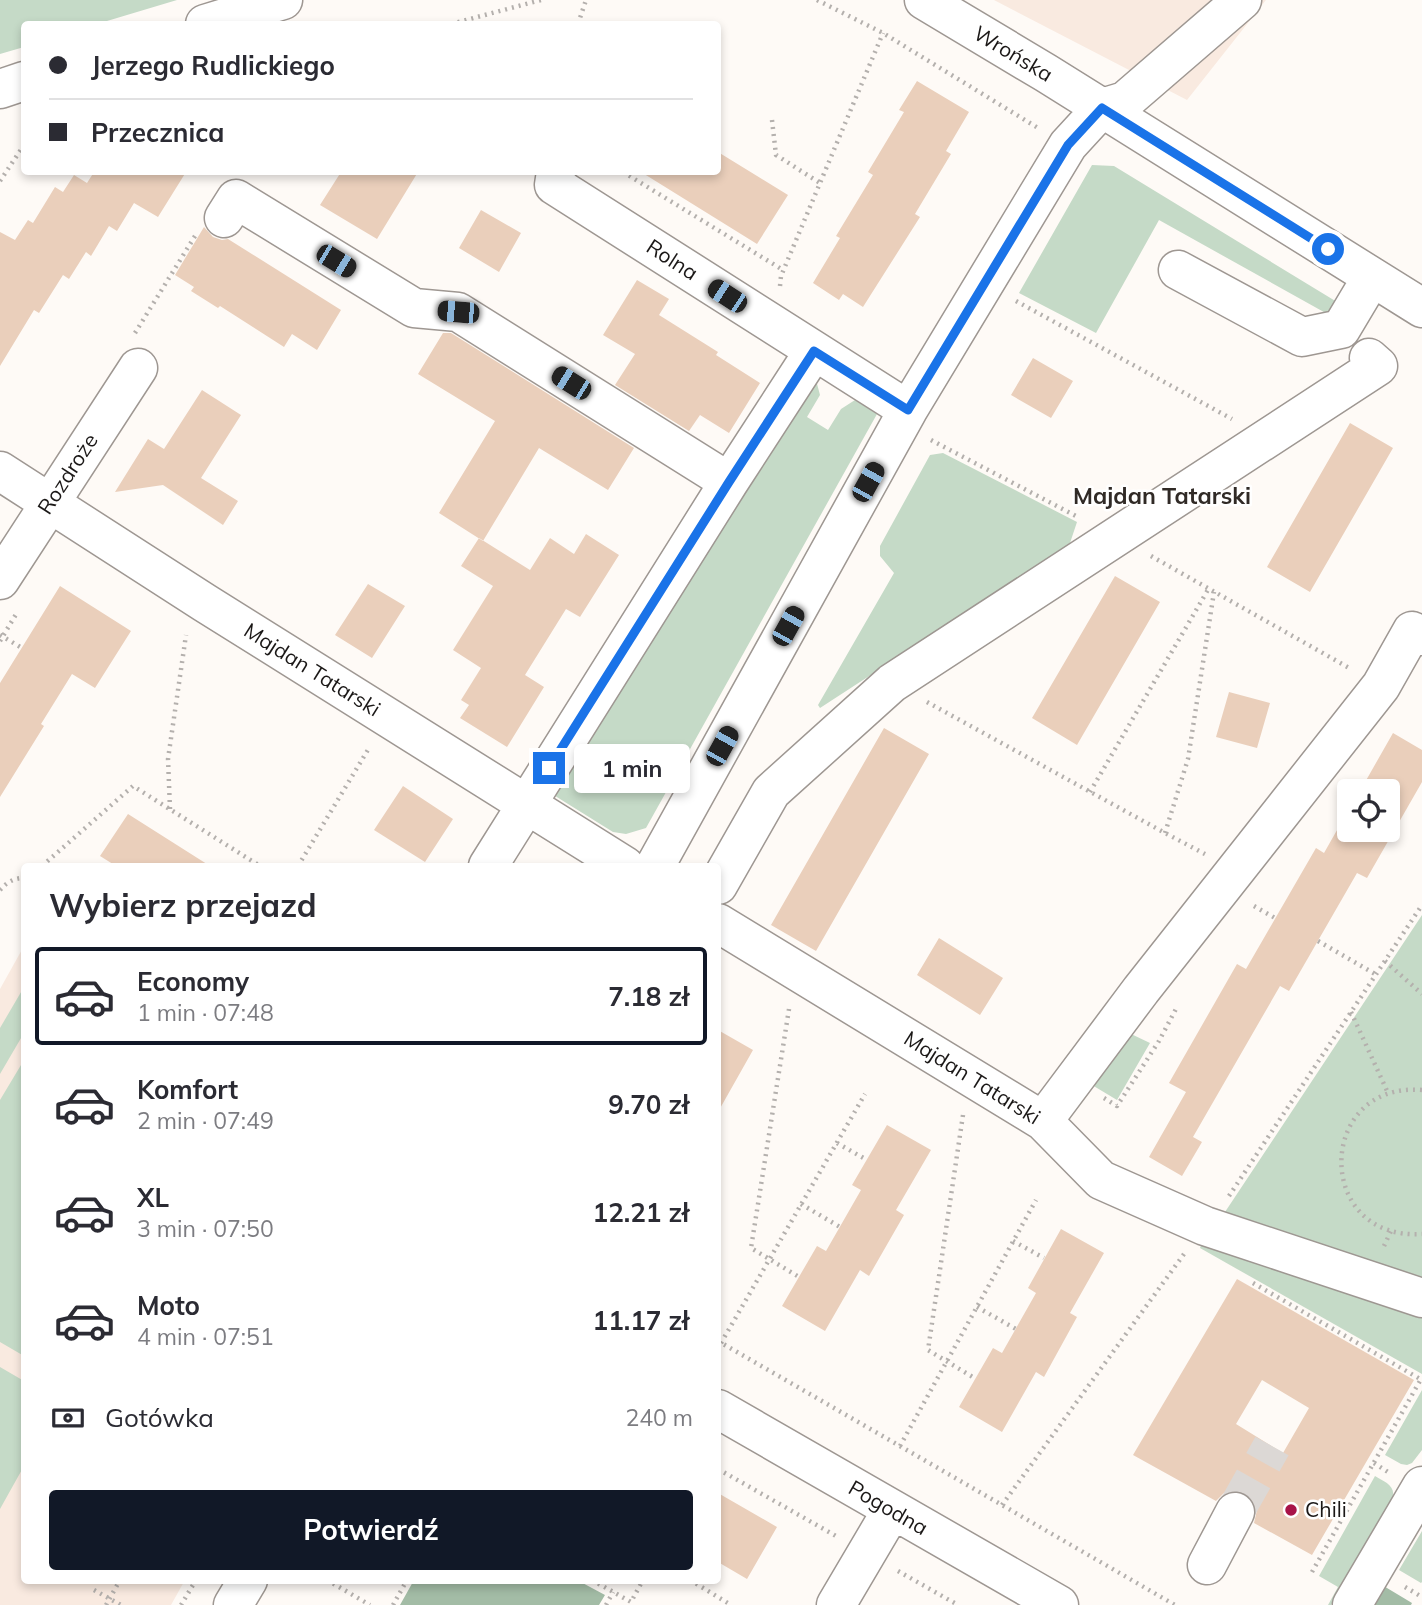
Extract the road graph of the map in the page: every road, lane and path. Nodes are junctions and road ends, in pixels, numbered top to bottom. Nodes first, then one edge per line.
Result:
1 (283, 0) edge
2 (541, 0) edge
3 (586, 0) edge
4 (817, 0) edge
5 (924, 0) edge
6 (1242, 0) edge
7 (215, 21) edge
8 (470, 21) edge
9 (579, 21) edge
10 (883, 33) junction
11 (21, 82) edge
12 (0, 89) edge
13 (1102, 108) junction
14 (772, 120) dead end
15 (1038, 120) dead end
16 (21, 150) edge
17 (556, 175) edge
18 (628, 175) edge
19 (0, 181) edge
20 (820, 183) junction
21 (224, 218) dead end
22 (783, 270) junction
23 (1178, 270) dead end
24 (1372, 277) junction
25 (779, 292) dead end
26 (1009, 297) dead end
27 (1422, 308) edge
28 (814, 351) junction
29 (1369, 358) dead end
30 (138, 368) dead end
31 (1235, 420) dead end
32 (918, 424) junction
33 (0, 471) edge
34 (729, 482) junction
35 (48, 503) junction
36 (1116, 537) junction
37 (0, 580) edge
38 (1211, 590) junction
39 (15, 618) dead end
40 (187, 632) dead end
41 (1422, 636) edge
42 (1, 638) edge
43 (22, 648) dead end
44 (892, 683) junction
45 (1381, 686) junction
46 (369, 747) dead end
47 (1090, 792) junction
48 (527, 805) junction
49 (170, 808) junction
50 (1165, 834) junction
51 (45, 863) edge
52 (255, 863) edge
53 (300, 863) edge
54 (490, 863) edge
55 (620, 863) edge
56 (657, 863) edge
57 (1237, 870) junction
58 (21, 878) edge
59 (721, 881) edge
60 (0, 890) edge
61 (1422, 905) edge
62 (721, 925) edge
63 (1318, 941) dead end
64 (1385, 961) junction
65 (795, 971) junction
66 (1375, 974) junction
67 (1422, 993) edge
68 (1351, 1011) junction
69 (969, 1076) junction
70 (1422, 1090) edge
71 (1388, 1093) junction
72 (866, 1094) dead end
73 (1043, 1121) junction
74 (837, 1143) junction
75 (867, 1160) dead end
76 (1036, 1200) dead end
77 (802, 1205) junction
78 (839, 1227) dead end
79 (1422, 1234) edge
80 (1197, 1236) junction
81 (1013, 1241) junction
82 (1044, 1258) dead end
83 (769, 1259) junction
84 (799, 1277) dead end
85 (1244, 1278) dead end
86 (1422, 1298) edge
87 (977, 1307) junction
88 (1016, 1329) dead end
89 (721, 1339) edge
90 (721, 1343) edge
91 (947, 1361) junction
92 (976, 1379) dead end
93 (1422, 1379) edge
94 (721, 1411) edge
95 (900, 1446) junction
96 (1422, 1486) edge
97 (1002, 1505) junction
98 (892, 1510) junction
99 (1235, 1512) tunnel mouth
100 (1206, 1565) dead end
101 (1312, 1572) dead end
102 (118, 1584) edge
103 (194, 1584) edge
104 (246, 1584) edge
105 (334, 1584) edge
106 (405, 1584) edge
107 (599, 1584) edge
108 (641, 1584) edge
109 (697, 1584) edge
110 (94, 1590) dead end
111 (613, 1592) junction
112 (110, 1599) junction
113 (106, 1605) edge
114 (121, 1605) edge
115 (181, 1605) edge
116 (233, 1605) edge
117 (370, 1605) edge
118 (393, 1605) edge
119 (606, 1605) edge
120 (732, 1605) edge
121 (836, 1605) edge
122 (1059, 1605) edge
123 (1175, 1605) edge
124 (1352, 1605) edge

1 - 7 street
2 - 8 path
3 - 9 path
4 - 10 path
5 - 13 street, Wrońska
6 - 13 street
10 - 15 path
10 - 20 path
11 - 12 street
13 - 24 street, Wrońska
13 - 32 street
14 - 20 path
16 - 19 path
17 - 28 street, Rolna
18 - 22 path
20 - 22 path
21 - 34 street
22 - 25 path
23 - 24 street
24 - 27 street, Wrońska
26 - 31 path
28 - 32 street, Rolna
28 - 34 street
29 - 36 street
30 - 35 street, Rozdroże
32 - 36 path
32 - 56 street
33 - 35 street, Majdan Tatarski
34 - 48 street
35 - 37 street, Rozdroże
35 - 48 street, Majdan Tatarski
36 - 38 path
36 - 44 street
38 - 45 path
38 - 47 path
38 - 50 path
39 - 42 path
40 - 49 path
41 - 45 street
42 - 43 path
44 - 47 path
44 - 59 street
45 - 57 street
46 - 53 path
47 - 50 path
48 - 54 street
48 - 55 street, Majdan Tatarski
49 - 51 path
49 - 52 path
50 - 57 path
57 - 73 street
58 - 60 path
61 - 64 path
62 - 65 street, Majdan Tatarski
63 - 66 path
64 - 66 path
64 - 67 path
65 - 69 street, Majdan Tatarski
65 - 83 path
66 - 68 path
68 - 71 path
68 - 80 path
69 - 73 street, Majdan Tatarski
69 - 91 path
70 - 71 path
71 - 79 path
72 - 74 path
73 - 80 street, Majdan Tatarski
74 - 75 path
74 - 77 path
76 - 81 path
77 - 78 path
77 - 83 path
80 - 86 street, Majdan Tatarski
80 - 97 path
81 - 82 path
81 - 87 path
83 - 84 path
83 - 89 path
85 - 93 path
87 - 88 path
87 - 91 path
90 - 95 path
91 - 92 path
91 - 95 path
93 - 101 path
94 - 98 street, Pogodna
95 - 97 path
96 - 124 street
97 - 123 path
98 - 121 street
98 - 122 street, Pogodna
99 - 100 street
102 - 112 path
103 - 115 path
104 - 116 street
105 - 117 path
106 - 118 path
107 - 111 path
108 - 111 path
109 - 120 path
110 - 112 path
111 - 119 path
112 - 113 path
112 - 114 path

